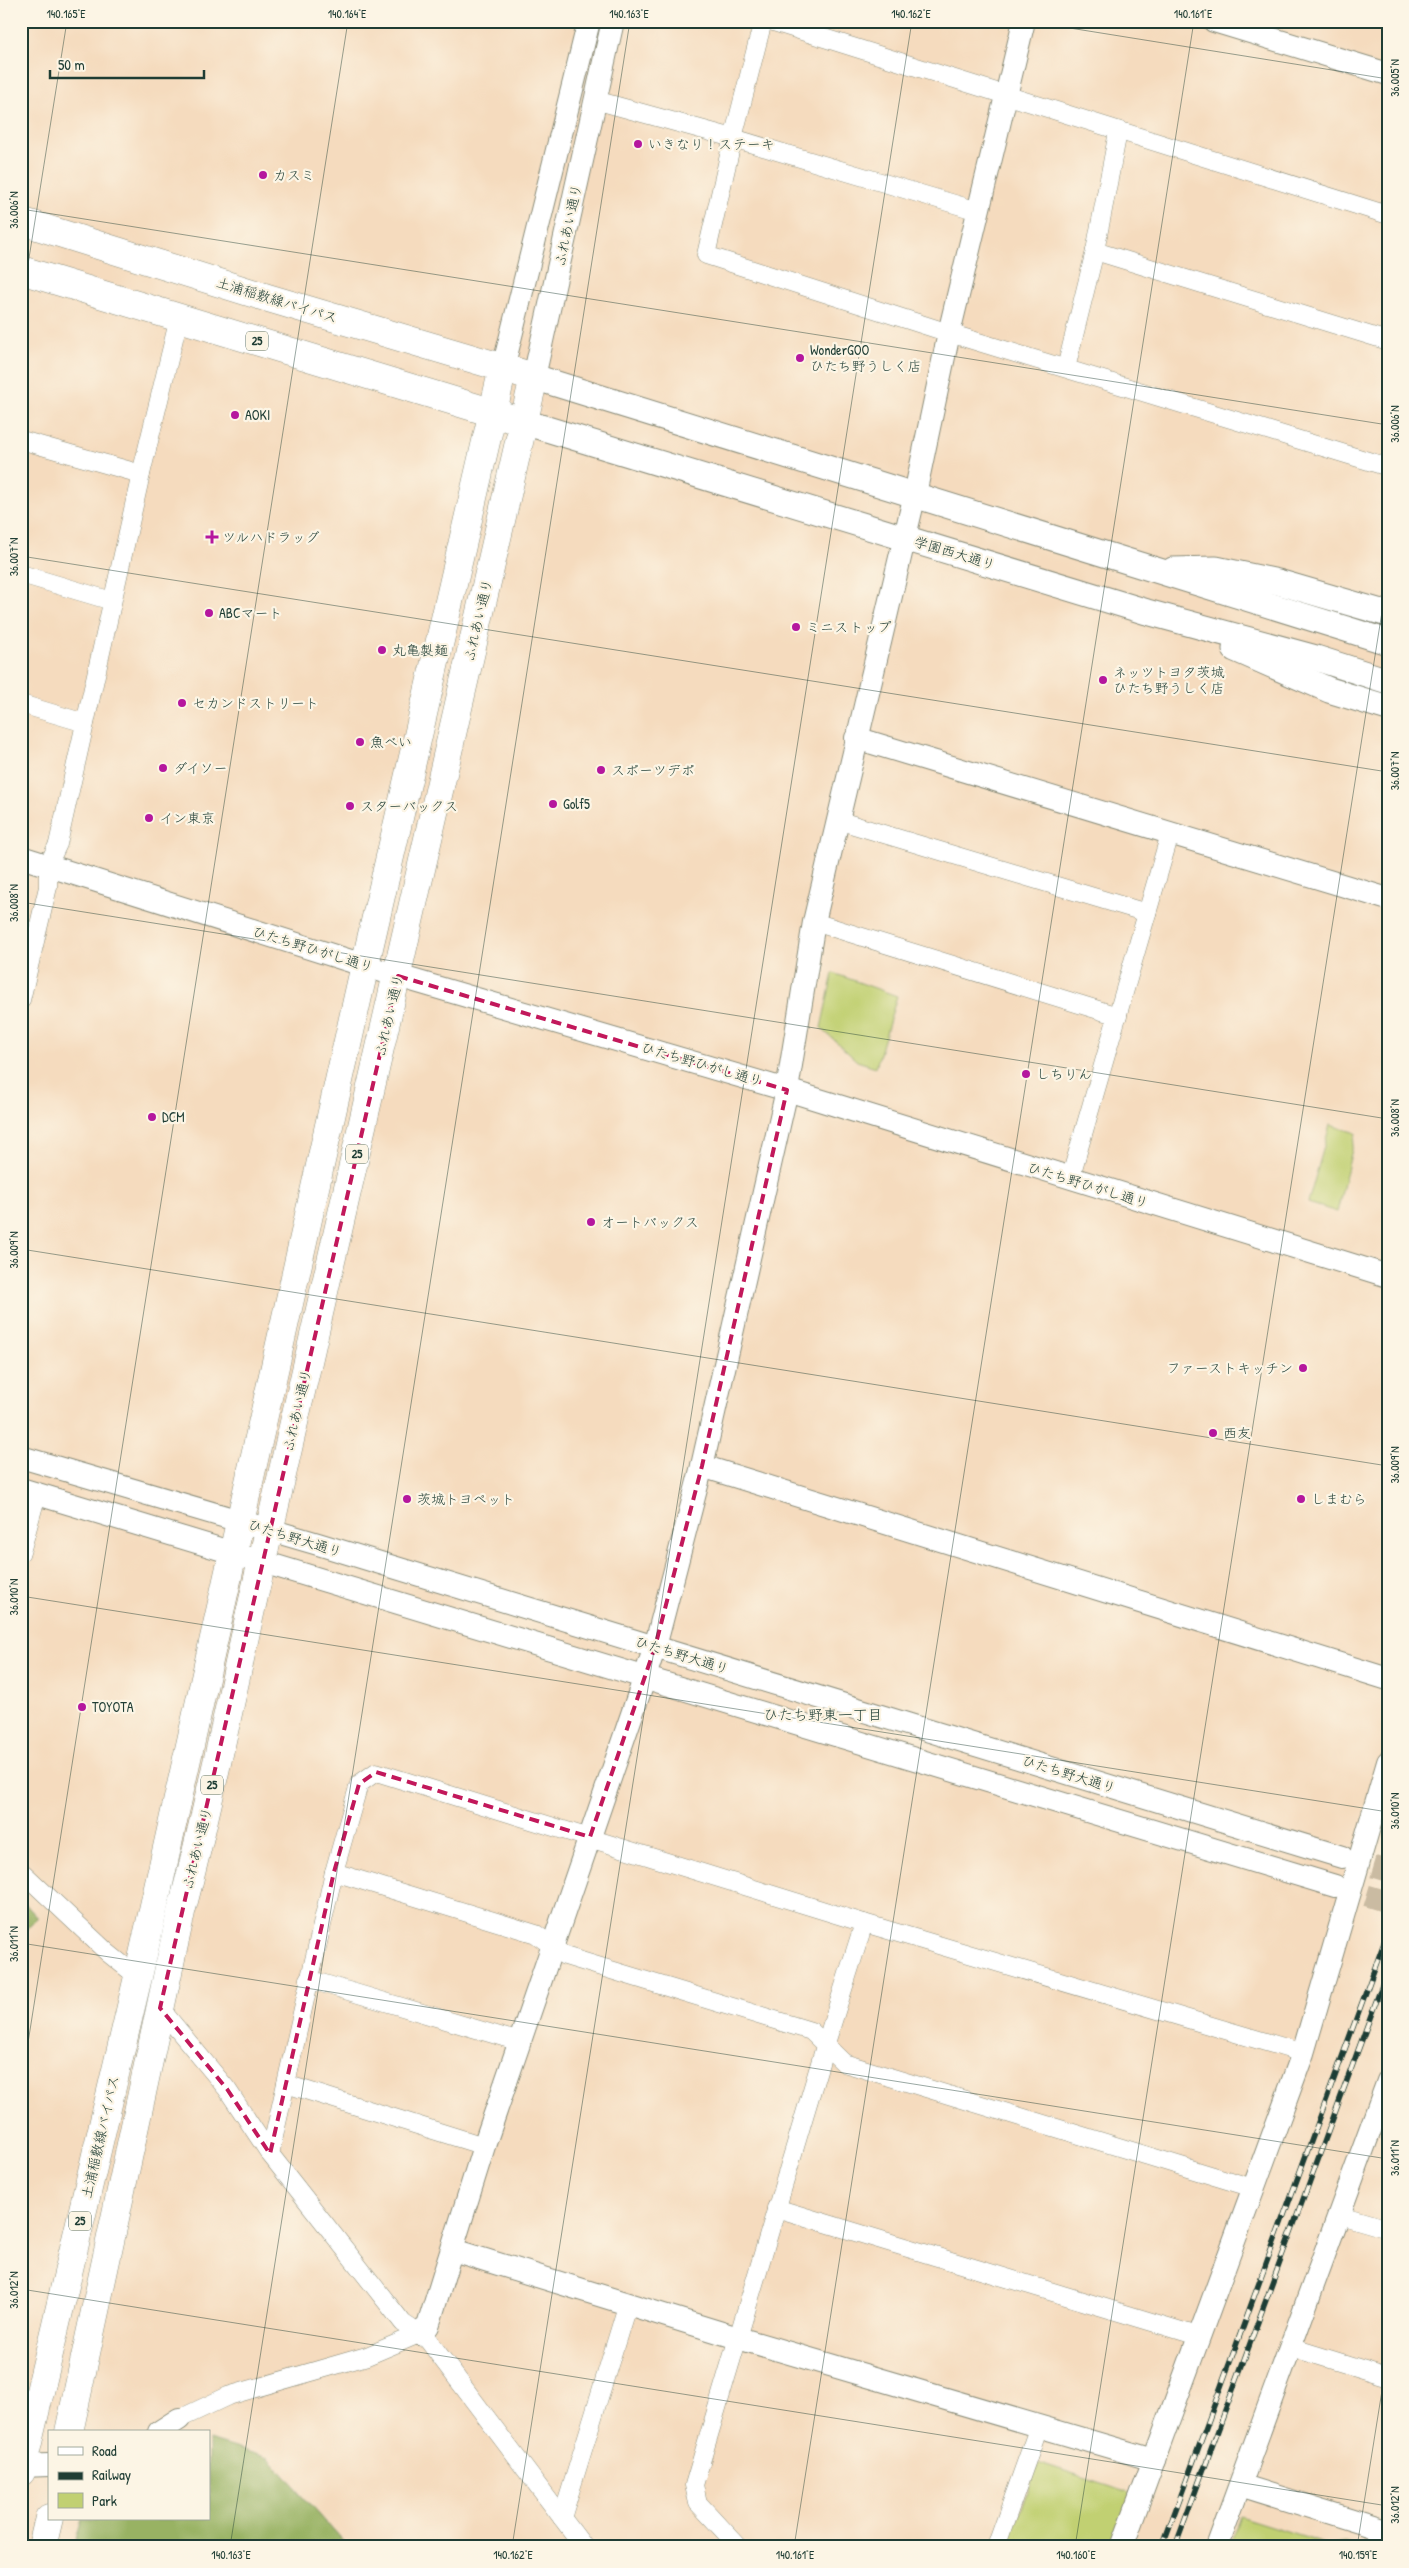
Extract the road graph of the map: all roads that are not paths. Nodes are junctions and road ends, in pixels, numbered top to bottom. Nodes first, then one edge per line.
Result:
1 (589, 21) edge
2 (613, 21) edge
3 (763, 21) edge
4 (770, 21) edge
5 (1024, 21) edge
6 (1214, 21) edge
7 (1388, 74) edge
8 (1006, 97) junction
9 (595, 100) junction
10 (1118, 132) junction
11 (733, 138) junction
12 (978, 211) junction
13 (1388, 215) edge
14 (21, 220) edge
15 (1095, 251) junction
16 (21, 270) edge
17 (179, 318) junction
18 (949, 333) junction
19 (1388, 341) edge
20 (503, 368) junction
21 (1066, 368) junction
22 (534, 377) junction
23 (493, 413) junction
24 (524, 422) junction
25 (21, 440) edge
26 (1388, 467) edge
27 (141, 474) junction
28 (915, 494) junction
29 (904, 538) junction
30 (1153, 571) junction
31 (21, 574) edge
32 (112, 601) junction
33 (1147, 612) junction
34 (1388, 614) edge
35 (1388, 642) edge
36 (1388, 681) edge
37 (21, 704) edge
38 (1388, 708) edge
39 (85, 724) junction
40 (856, 738) junction
41 (837, 820) junction
42 (1170, 834) junction
43 (21, 857) edge
44 (48, 865) junction
45 (1388, 899) edge
46 (1147, 913) junction
47 (814, 922) junction
48 (365, 965) junction
49 (398, 976) junction
50 (21, 1000) edge
51 (1118, 1016) junction
52 (788, 1090) junction
53 (1070, 1180) junction
54 (1385, 1278) edge
55 (21, 1457) edge
56 (702, 1466) junction
57 (29, 1491) edge
58 (240, 1521) junction
59 (268, 1531) junction
60 (21, 1552) edge
61 (233, 1552) junction
62 (262, 1560) junction
63 (655, 1647) junction
64 (644, 1678) junction
65 (1388, 1679) edge
66 (1388, 1762) edge
67 (590, 1837) junction
68 (1342, 1857) tunnel mouth
69 (21, 1871) edge
70 (334, 1872) junction
71 (1335, 1886) tunnel mouth
72 (864, 1923) junction
73 (554, 1946) junction
74 (138, 1977) junction
75 (308, 1979) junction
76 (160, 2008) junction
77 (520, 2042) junction
78 (826, 2043) junction
79 (1303, 2053) junction
80 (1388, 2081) edge
81 (286, 2084) junction
82 (484, 2146) junction
83 (270, 2154) junction
84 (1253, 2188) junction
85 (776, 2208) junction
86 (1340, 2215) junction
87 (1388, 2230) edge
88 (453, 2250) junction
89 (628, 2303) junction
90 (419, 2334) junction
91 (1198, 2336) junction
92 (738, 2338) junction
93 (1290, 2347) junction
94 (1388, 2377) edge
95 (179, 2419) joint
96 (1038, 2426) junction
97 (69, 2430) edge
98 (162, 2430) edge
99 (1154, 2460) junction
100 (28, 2467) edge
101 (1240, 2485) junction
102 (562, 2518) junction
103 (49, 2520) edge
104 (1388, 2531) edge
105 (42, 2547) edge
106 (584, 2547) edge
107 (739, 2547) edge
108 (996, 2547) edge
109 (1122, 2547) edge
110 (1217, 2547) edge

1 - 20 street, ふれあい通り
2 - 9 street, ふれあい通り
3 - 11 street
4 - 8 street
5 - 8 street
6 - 7 street
8 - 10 street
8 - 12 street
9 - 11 street
9 - 22 street, ふれあい通り
10 - 13 street
10 - 15 street
11 - 12 street
11 - 18 street
12 - 18 street
14 - 20 main road, 土浦稲敷線バイパス
15 - 19 street
15 - 21 street
16 - 17 main road, 25
17 - 23 main road, 25
17 - 27 street
18 - 21 street
18 - 28 street
20 - 22 main road, 土浦稲敷線バイパス
20 - 23 main road, ふれあい通り / 25
21 - 26 street
22 - 24 main road, ふれあい通り / 25
22 - 28 main road
23 - 24 main road
23 - 48 main road, ふれあい通り / 25
24 - 29 main road, 学園西大通り
24 - 49 main road, ふれあい通り / 25
25 - 27 street
27 - 32 street
28 - 29 street
28 - 30 main road
29 - 33 main road, 学園西大通り
29 - 40 street
30 - 34 main road
30 - 35 main road
31 - 32 street
32 - 39 street
33 - 36 main road, 学園西大通り
33 - 38 main road
37 - 39 street
39 - 44 street
40 - 41 street
40 - 42 street
41 - 46 street
41 - 47 street
42 - 45 street
42 - 46 street
43 - 44 street, ひたち野ひがし通り
44 - 48 street, ひたち野ひがし通り
44 - 50 street
46 - 51 street
47 - 51 street
47 - 52 street
48 - 49 street, ひたち野ひがし通り
48 - 58 main road, ふれあい通り / 25
49 - 52 street, ひたち野ひがし通り
49 - 59 main road, ふれあい通り / 25
51 - 53 street
52 - 53 street, ひたち野ひがし通り
52 - 56 street
53 - 54 street, ひたち野ひがし通り
55 - 58 street, ひたち野大通り
56 - 63 street
56 - 65 street
57 - 60 street
57 - 61 street
58 - 59 street, ひたち野大通り
58 - 61 main road, ふれあい通り / 25
59 - 62 main road, ふれあい通り / 25
59 - 63 street, ひたち野大通り
61 - 62 street
61 - 74 main road, ふれあい通り / 25
62 - 64 street
62 - 76 main road, ふれあい通り / 25
63 - 64 street
63 - 68 street, ひたち野大通り
64 - 67 street
64 - 71 street
66 - 79 street
67 - 70 street
67 - 72 street
67 - 73 street
69 - 74 street
70 - 73 street
70 - 75 street
72 - 78 street
72 - 79 street
73 - 77 street
73 - 78 street
74 - 100 main road, 土浦稲敷線バイパス / 25
75 - 77 street
75 - 81 street
76 - 83 street
76 - 97 main road, 25
77 - 82 street
78 - 84 street
78 - 85 street
79 - 84 street
80 - 86 street
81 - 82 street
81 - 83 street
82 - 88 street
83 - 90 street
84 - 91 street
85 - 91 street
85 - 92 street
86 - 87 street
86 - 93 street
88 - 89 street
88 - 90 street
89 - 92 street
89 - 102 street
90 - 95 street
90 - 102 street
91 - 99 street
92 - 96 street
92 - 107 street
93 - 94 street
93 - 101 street
95 - 98 street
96 - 99 street
96 - 108 street
99 - 109 street
101 - 104 street
101 - 110 street
102 - 106 street
103 - 105 main road

